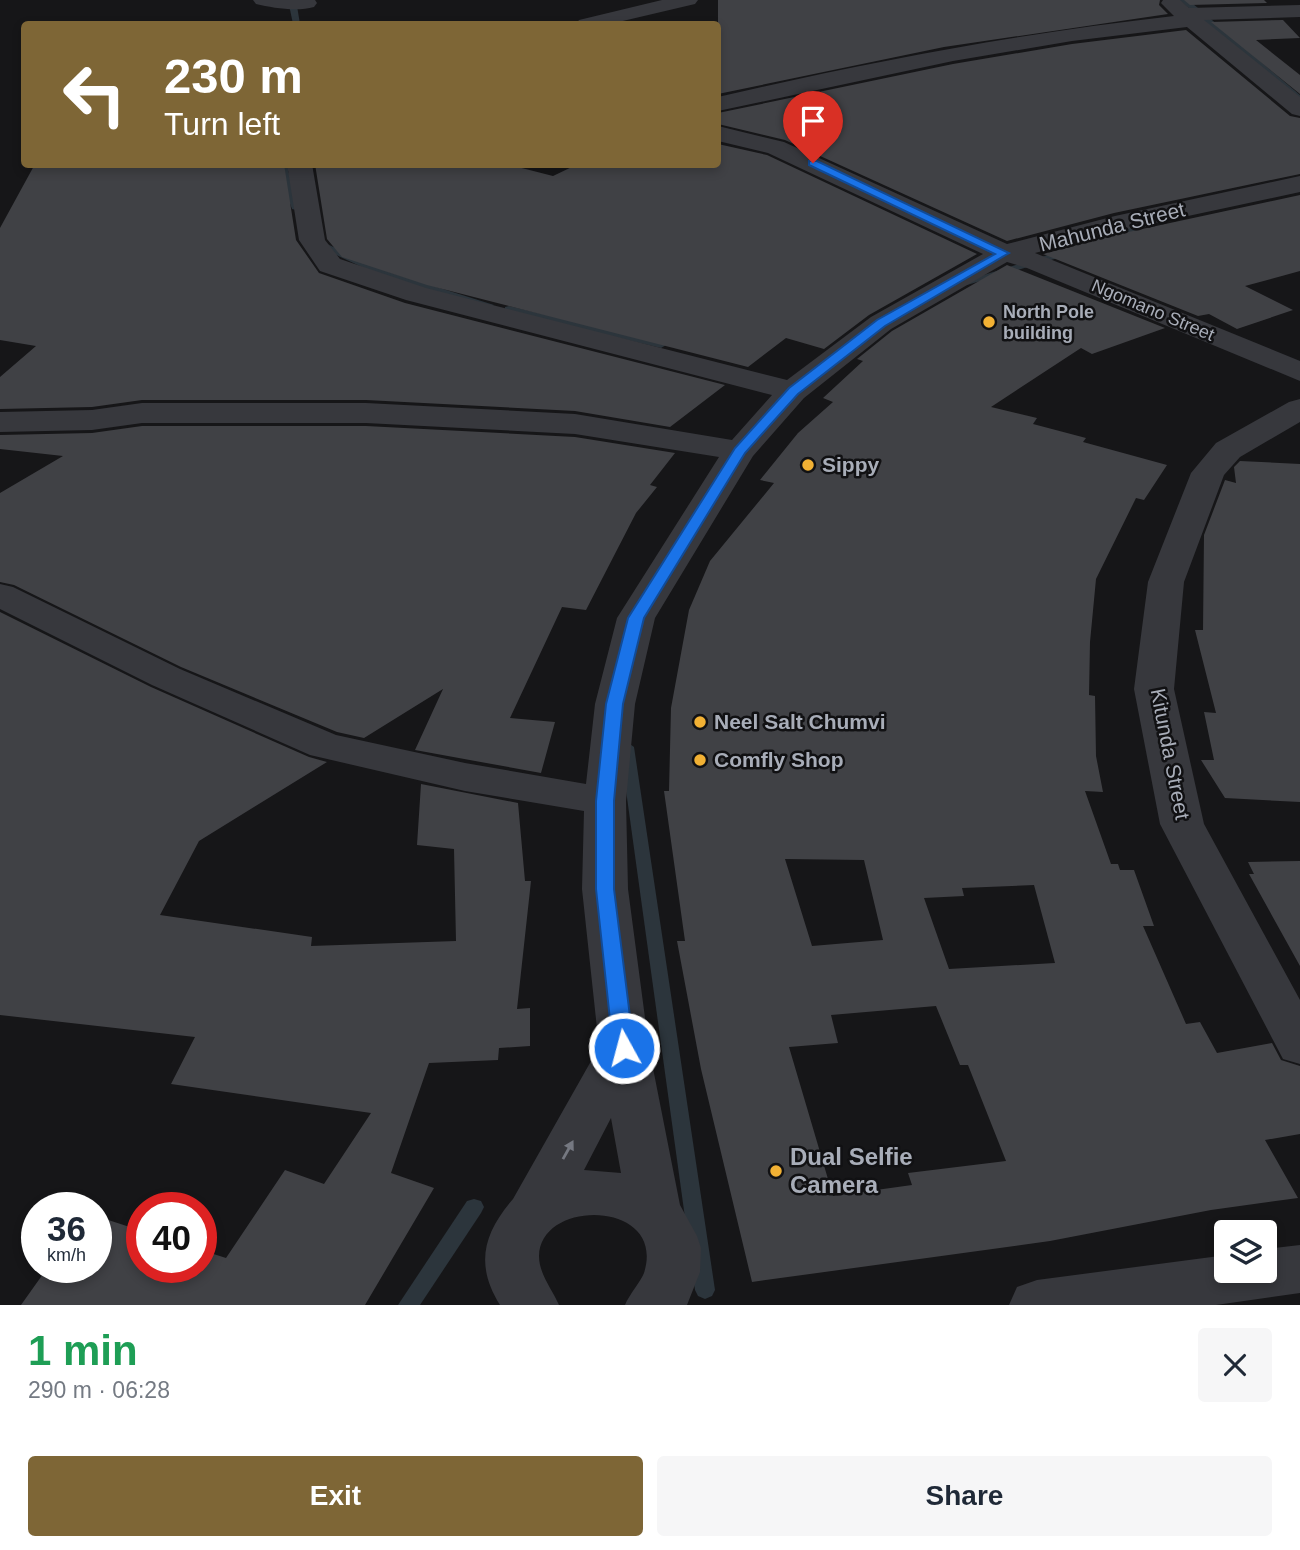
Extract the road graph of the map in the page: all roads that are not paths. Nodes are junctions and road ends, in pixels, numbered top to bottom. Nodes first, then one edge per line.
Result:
1 (263, 0) edge
2 (688, 0) edge
3 (1167, 0) edge
4 (308, 1) edge
5 (1300, 11) edge
6 (1188, 17) junction
7 (309, 21) edge
8 (599, 21) edge
9 (721, 103) edge
10 (1300, 109) edge
11 (721, 133) edge
12 (300, 168) edge
13 (1300, 184) edge
14 (1004, 253) junction
15 (1300, 372) edge
16 (793, 391) junction
17 (1300, 408) edge
18 (0, 422) edge
19 (740, 451) junction
20 (0, 595) edge
21 (605, 801) junction
22 (1300, 1045) edge
23 (624, 1048) junction
24 (535, 1210) junction
25 (656, 1213) junction
26 (1300, 1269) edge
27 (664, 1302) edge
28 (531, 1305) edge
29 (1037, 1305) edge

1 - 4 street
2 - 8 street
3 - 6 street
4 - 7 street
5 - 6 street
6 - 9 street
6 - 10 street
11 - 14 street, Ngomano Street
12 - 16 street
13 - 14 street, Mahunda Street
14 - 15 street, Ngomano Street
14 - 16 street, Mahunda Street
16 - 19 street, Mahunda Street
17 - 22 street, Kitunda Street
18 - 19 street
19 - 21 street, Mahunda Street
20 - 21 street
21 - 23 street, Mahunda Street
24 -> 23 street
23 - 25 street, Mahunda Street
24 - 25 street
24 - 28 street
25 - 27 street
26 - 29 street

